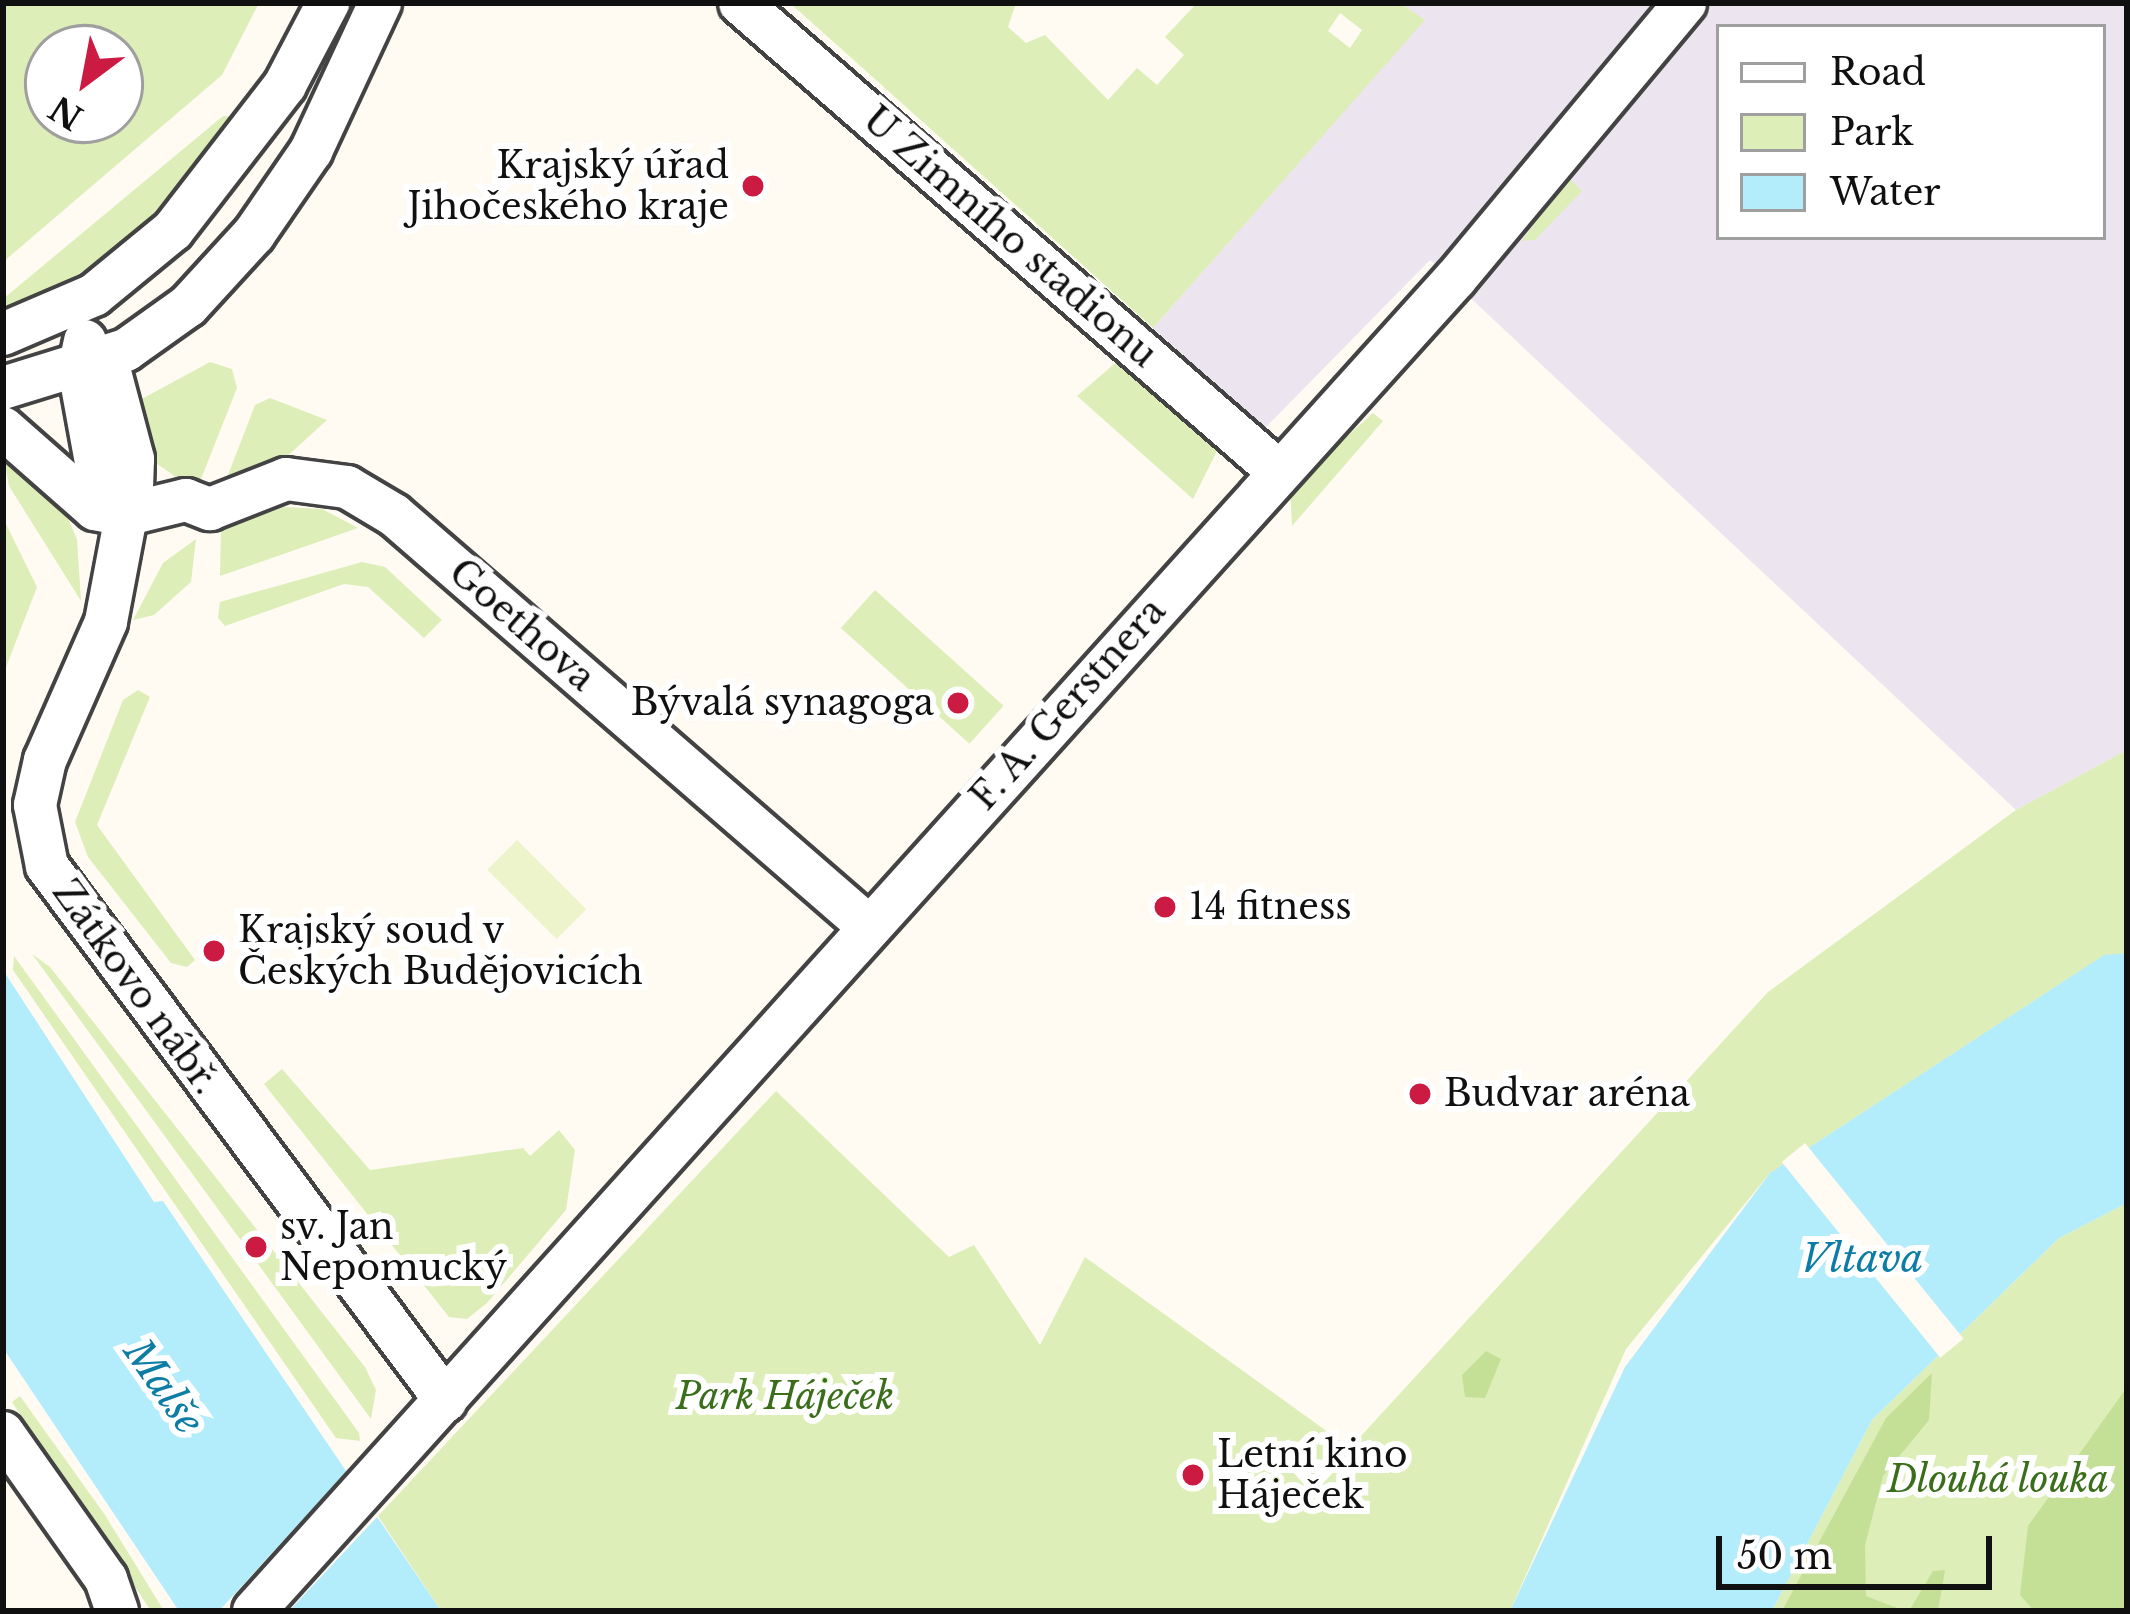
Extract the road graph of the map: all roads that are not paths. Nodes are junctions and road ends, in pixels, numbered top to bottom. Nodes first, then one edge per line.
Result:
1 (328, 3) edge
2 (380, 3) edge
3 (740, 3) edge
4 (1684, 3) edge
5 (94, 295) junction
6 (3, 334) edge
7 (93, 363) junction
8 (3, 388) edge
9 (3, 428) edge
10 (1280, 472) junction
11 (124, 514) junction
12 (867, 925) junction
13 (446, 1401) junction
14 (3, 1433) edge
15 (117, 1611) edge
16 (254, 1611) edge

1 - 5 street
2 - 7 street
3 - 10 street, U Zimního stadionu
4 - 10 street, F. A. Gerstnera
5 - 6 street
5 - 7 street, Zátkovo nábř.
7 - 8 street
7 - 11 street, Zátkovo nábř.
9 - 11 street
10 - 12 street, F. A. Gerstnera
11 - 12 street, Goethova
11 - 13 street, Zátkovo nábř.
12 - 13 street, F. A. Gerstnera
13 - 16 street, F. A. Gerstnera
14 - 15 street

